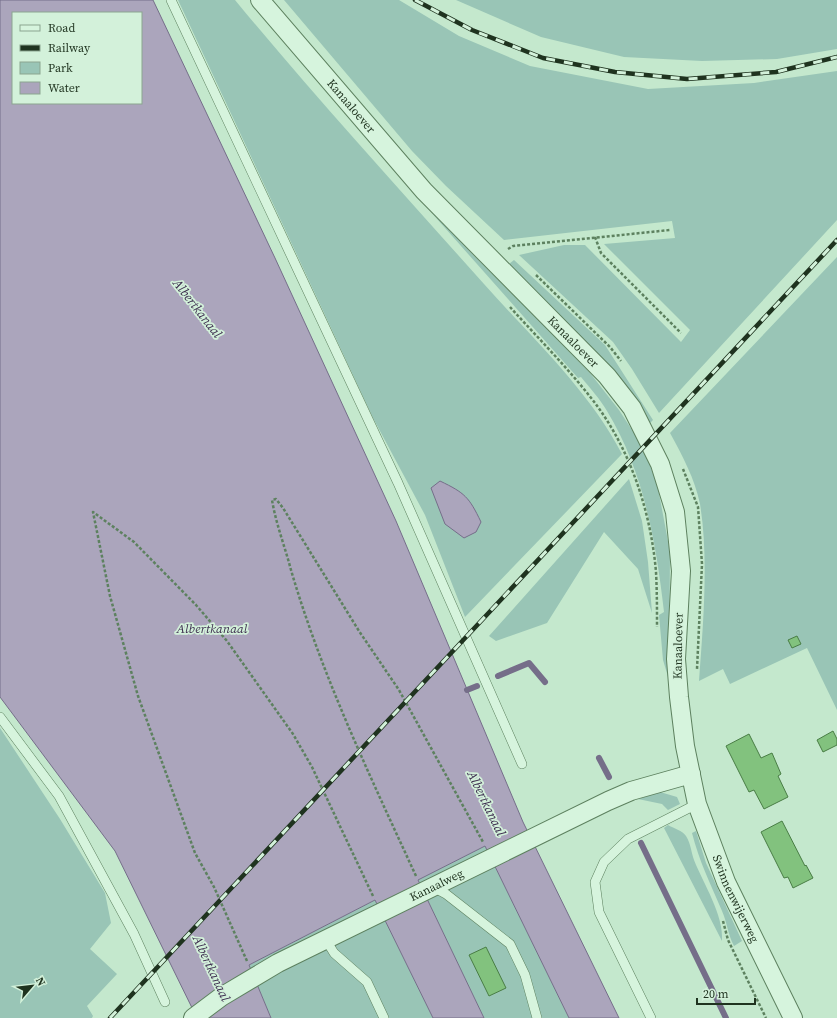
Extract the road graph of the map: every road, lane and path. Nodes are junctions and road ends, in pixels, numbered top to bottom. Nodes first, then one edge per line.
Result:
1 (171, 0) edge
2 (260, 0) edge
3 (670, 230) dead end
4 (595, 236) junction
5 (503, 244) dead end
6 (509, 249) junction
7 (514, 254) dead end
8 (494, 261) junction
9 (531, 271) dead end
10 (507, 304) dead end
11 (681, 333) dead end
12 (623, 365) dead end
13 (681, 466) dead end
14 (658, 634) dead end
15 (697, 675) dead end
16 (0, 717) edge
17 (522, 764) dead end
18 (691, 774) junction
19 (698, 804) junction
20 (485, 846) dead end
21 (426, 884) junction
22 (375, 900) dead end
23 (326, 940) junction
24 (728, 940) dead end
25 (248, 965) dead end
26 (165, 1002) dead end
27 (193, 1018) edge
28 (384, 1018) edge
29 (537, 1018) edge
30 (651, 1018) edge
31 (766, 1018) edge
32 (793, 1018) edge

1 - 17 lane
2 - 8 street, Kanaaloever
3 - 4 path
4 - 6 path
4 - 11 path
5 - 6 path
6 - 7 path
6 - 8 path
8 - 18 street, Kanaaloever
9 - 12 path
10 - 14 path
13 - 15 path
16 - 26 lane
18 - 19 street, Swinnenwijerweg
18 - 21 street, Kanaalweg
19 - 30 lane
19 - 32 street, Swinnenwijerweg
20 - 21 path
21 - 23 street, Kanaalweg
21 - 29 lane
22 - 25 path
23 - 27 street, Kanaalweg
23 - 28 lane
24 - 31 path

